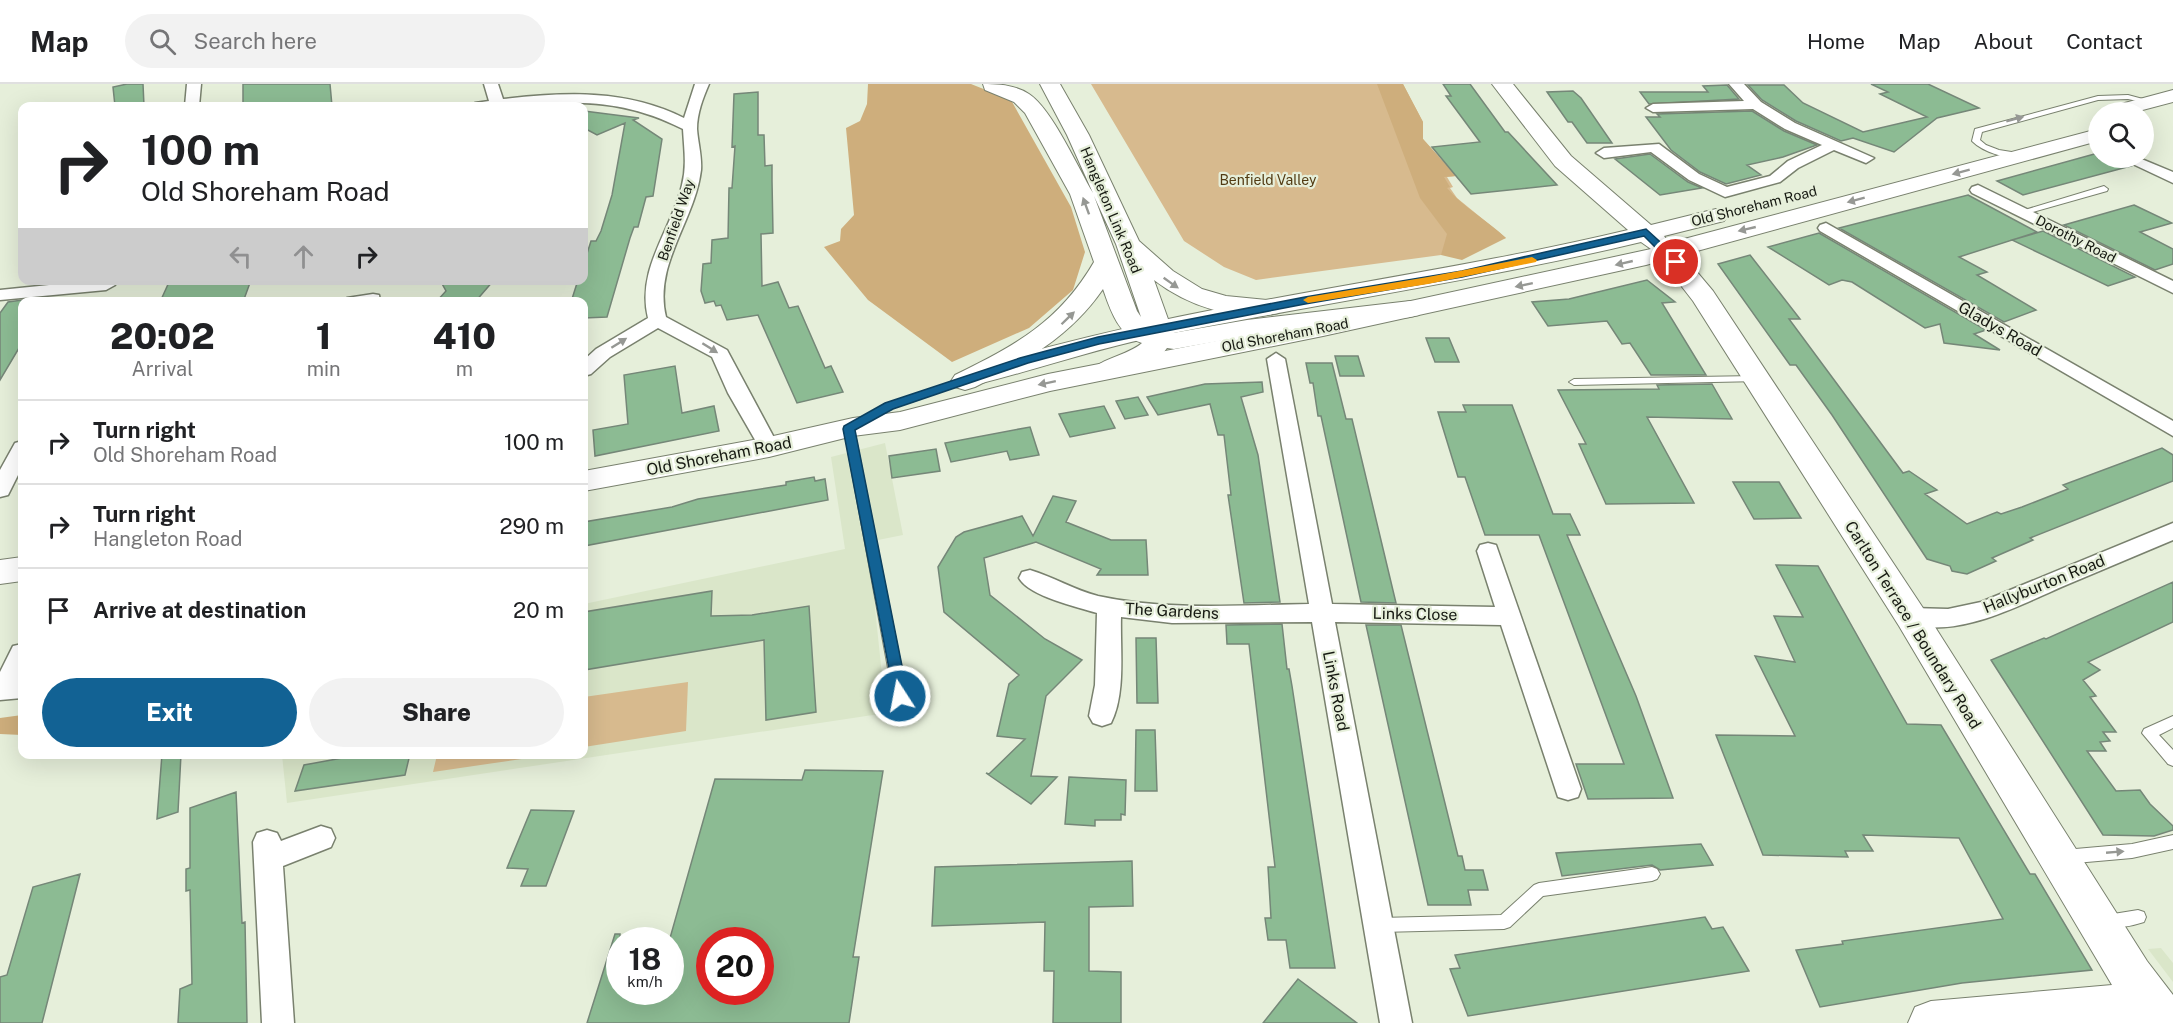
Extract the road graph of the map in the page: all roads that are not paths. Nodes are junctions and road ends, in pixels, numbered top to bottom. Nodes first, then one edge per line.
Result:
1 (194, 84) edge
2 (491, 84) edge
3 (702, 84) edge
4 (1033, 84) edge
5 (1050, 84) edge
6 (1502, 84) edge
7 (1736, 84) edge
8 (988, 85) edge
9 (2173, 96) edge
10 (695, 100) junction
11 (192, 102) edge
12 (496, 102) edge
13 (523, 102) edge
14 (2134, 102) edge
15 (1756, 105) junction
16 (1653, 108) dead end
17 (2154, 108) edge
18 (654, 110) junction
19 (2154, 113) edge
20 (2173, 114) edge
21 (2088, 119) edge
22 (690, 127) junction
23 (2088, 138) edge
24 (1832, 145) junction
25 (1983, 147) junction
26 (1604, 153) dead end
27 (2022, 156) junction
28 (1866, 158) dead end
29 (2152, 168) edge
30 (2173, 177) edge
31 (1589, 184) junction
32 (2104, 189) dead end
33 (1978, 190) dead end
34 (2022, 212) junction
35 (1826, 228) dead end
36 (1656, 242) junction
37 (1128, 244) junction
38 (1529, 260) junction
39 (1106, 261) junction
40 (89, 285) edge
41 (2173, 288) edge
42 (0, 295) edge
43 (1269, 307) junction
44 (1410, 309) junction
45 (658, 320) junction
46 (1153, 333) junction
47 (1276, 359) dead end
48 (588, 366) edge
49 (1105, 371) junction
50 (1756, 379) junction
51 (965, 381) junction
52 (1574, 382) dead end
53 (851, 428) junction
54 (2173, 430) edge
55 (770, 447) junction
56 (18, 456) edge
57 (588, 481) edge
58 (0, 490) edge
59 (2173, 531) edge
60 (1488, 551) dead end
61 (18, 570) edge
62 (0, 572) edge
63 (1030, 578) dead end
64 (1109, 608) junction
65 (1321, 613) junction
66 (1509, 616) junction
67 (1911, 617) junction
68 (18, 661) edge
69 (18, 689) edge
70 (900, 696) dead end
71 (1102, 716) dead end
72 (2173, 722) edge
73 (2173, 760) edge
74 (1568, 789) dead end
75 (321, 838) dead end
76 (2173, 842) edge
77 (2057, 858) junction
78 (1653, 874) dead end
79 (2138, 917) dead end
80 (2097, 922) junction
81 (1380, 925) junction
82 (2159, 1013) edge
83 (278, 1023) edge
84 (1396, 1023) edge
85 (1931, 1023) edge

1 - 11 street
2 - 12 street
3 - 10 street, Benfield Way
4 - 8 main road
5 - 37 main road, Hangleton Link Road
6 - 31 main road, Carlton Terrace / Boundary Road
7 - 15 street
39 -> 8 main road, Hangleton Link Road
9 - 17 main road
10 - 18 street
10 - 22 street, Benfield Way
13 - 18 street
25 -> 14 lane
15 - 16 street
15 - 24 street
18 - 22 street
19 - 20 main road
21 - 25 main road, Old Shoreham Road
22 - 45 street, Benfield Way
23 - 27 main road, Old Shoreham Road
24 - 26 street
24 - 28 street
25 - 27 lane
25 - 36 main road, Old Shoreham Road
27 -> 36 main road, Old Shoreham Road
29 - 30 street
31 - 36 main road, Carlton Terrace / Boundary Road
31 - 38 main road
32 - 34 lane
33 - 34 street, Dorothy Road
34 - 41 street, Dorothy Road
35 - 54 street, Gladys Road
36 - 38 main road, Old Shoreham Road
36 -> 44 main road, Old Shoreham Road
36 - 50 main road, Carlton Terrace / Boundary Road
37 -> 43 main road
37 - 46 main road, Hangleton Link Road
38 - 43 main road, Old Shoreham Road
39 - 46 main road, Hangleton Link Road
51 -> 39 main road
40 - 42 street
43 - 46 main road, Old Shoreham Road
44 - 46 main road
44 - 49 main road, Old Shoreham Road
48 -> 45 street
45 -> 55 street
46 - 49 main road
46 - 51 main road, Old Shoreham Road
47 - 65 street, Links Road
49 -> 53 main road, Old Shoreham Road
50 - 52 lane
50 - 67 main road, Carlton Terrace / Boundary Road
51 - 53 main road, Old Shoreham Road
53 - 55 main road, Old Shoreham Road
53 - 70 lane
55 - 57 main road, Old Shoreham Road
56 - 58 street
59 - 67 street, Hallyburton Road
60 - 66 street
61 - 62 main road
63 - 64 street, The Gardens
64 - 65 street, The Gardens
64 - 71 street
65 - 66 street, Links Close
65 - 81 street, Links Road
66 - 74 street
67 - 77 main road, Carlton Terrace / Boundary Road
68 - 69 street
72 - 73 lane
75 - 83 street
77 -> 76 lane
77 - 80 main road, Carlton Terrace / Boundary Road
78 - 81 lane
79 - 80 lane
80 - 82 main road, Carlton Terrace / Boundary Road
81 - 84 street, Links Road
82 - 85 main road

